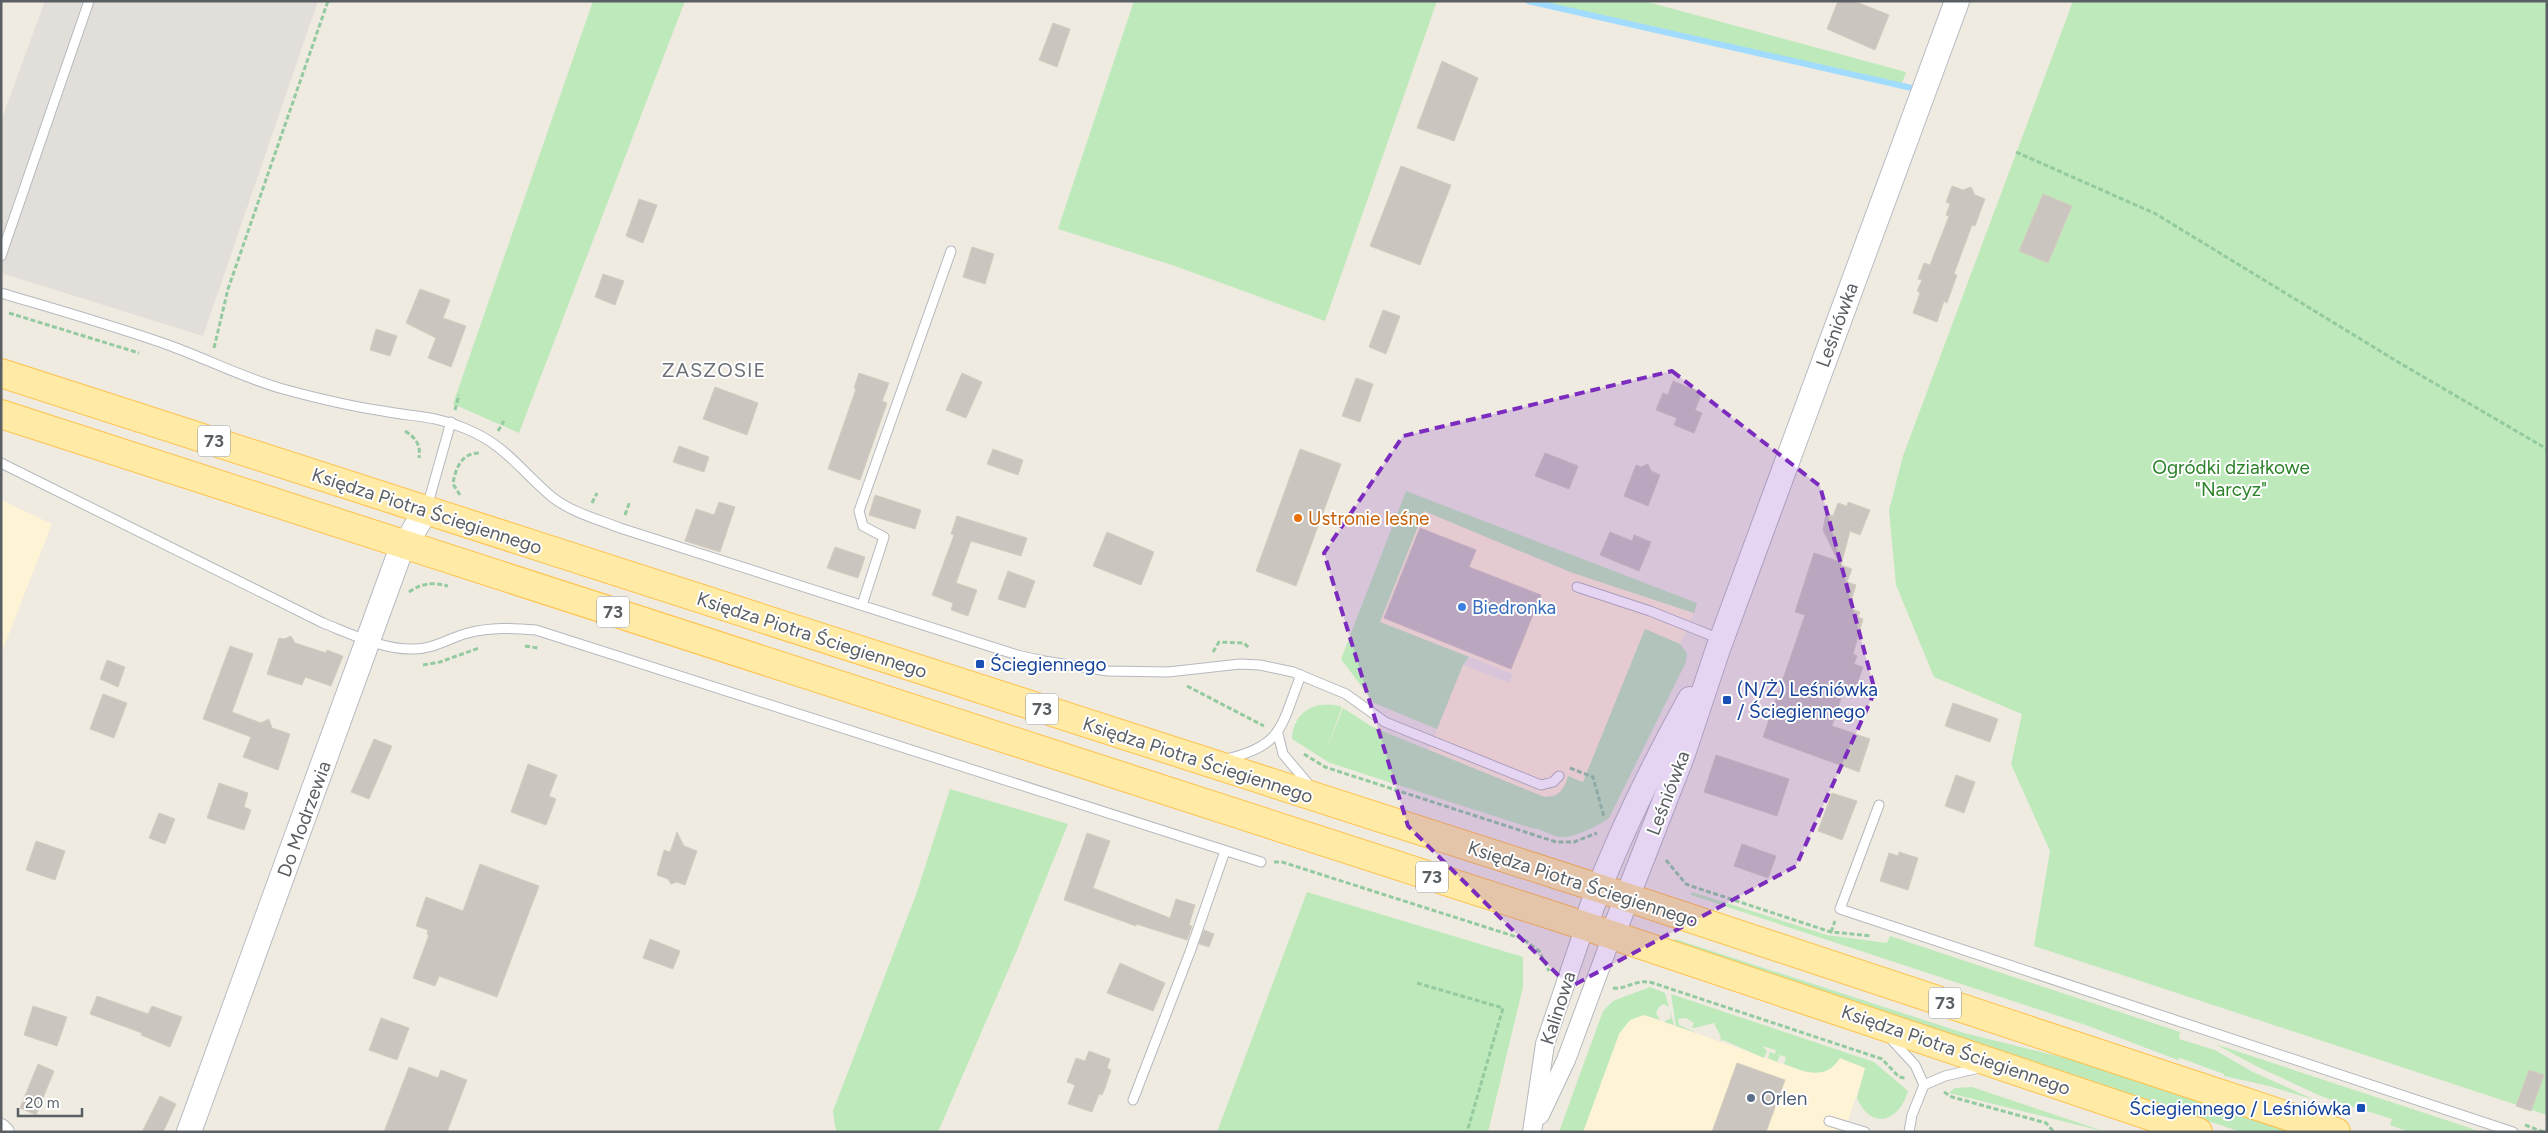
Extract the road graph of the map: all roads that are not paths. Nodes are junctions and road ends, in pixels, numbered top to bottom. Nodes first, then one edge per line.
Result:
1 (89, 1) edge
2 (1957, 1) edge
3 (951, 251) dead end
4 (1, 256) edge
5 (1, 293) edge
6 (1, 373) edge
7 (1, 414) edge
8 (451, 422) junction
9 (1, 463) edge
10 (426, 510) junction
11 (404, 544) junction
12 (1577, 587) dead end
13 (862, 605) junction
14 (368, 640) junction
15 (1719, 644) junction
16 (1301, 675) junction
17 (1278, 734) junction
18 (1208, 763) junction
19 (1559, 776) dead end
20 (1335, 804) junction
21 (1879, 805) dead end
22 (1225, 850) junction
23 (1261, 862) dead end
24 (1598, 888) junction
25 (1626, 897) junction
26 (1585, 926) junction
27 (1612, 936) junction
28 (1878, 1024) junction
29 (2001, 1066) junction
30 (1924, 1085) junction
31 (1134, 1100) dead end
32 (1829, 1121) dead end
33 (1, 1128) edge
34 (5, 1132) edge
35 (189, 1132) edge
36 (1532, 1132) edge
37 (1865, 1132) edge
38 (1909, 1132) edge
39 (2198, 1132) edge
40 (2336, 1132) edge
41 (2513, 1132) edge

1 - 4 lane
2 - 15 street, Leśniówka
3 - 13 lane
5 - 8 lane
6 - 10 main road, Księdza Piotra Ściegiennego / 73
7 - 11 main road, Księdza Piotra Ściegiennego / 73
8 - 10 lane
8 - 13 lane
9 - 14 lane
10 - 11 street, Do Modrzewia
10 - 18 main road, Księdza Piotra Ściegiennego / 73
11 - 14 street, Do Modrzewia
11 - 26 main road, Księdza Piotra Ściegiennego / 73
12 - 15 lane
13 - 16 lane
14 - 22 lane
14 - 35 street, Do Modrzewia
15 - 24 street, Leśniówka
15 - 25 street, Leśniówka
16 - 17 lane
16 - 19 lane
17 - 18 lane
17 - 20 lane
18 - 20 main road, Księdza Piotra Ściegiennego / 73
20 - 24 main road, Księdza Piotra Ściegiennego / 73
21 - 41 lane
22 - 23 lane
22 - 31 lane
24 - 25 main road, Księdza Piotra Ściegiennego / 73
24 - 26 street, Kalinowa
25 - 27 street, Leśniówka
25 - 40 main road, Księdza Piotra Ściegiennego / 73
26 - 27 main road, Księdza Piotra Ściegiennego / 73
26 - 36 street, Kalinowa
27 - 28 main road, Księdza Piotra Ściegiennego / 73
27 - 36 street, Kalinowa
28 - 29 main road, Księdza Piotra Ściegiennego / 73
28 - 30 lane
29 - 30 lane
29 - 39 main road, Księdza Piotra Ściegiennego / 73
30 - 38 lane
32 - 37 lane
33 - 34 street

